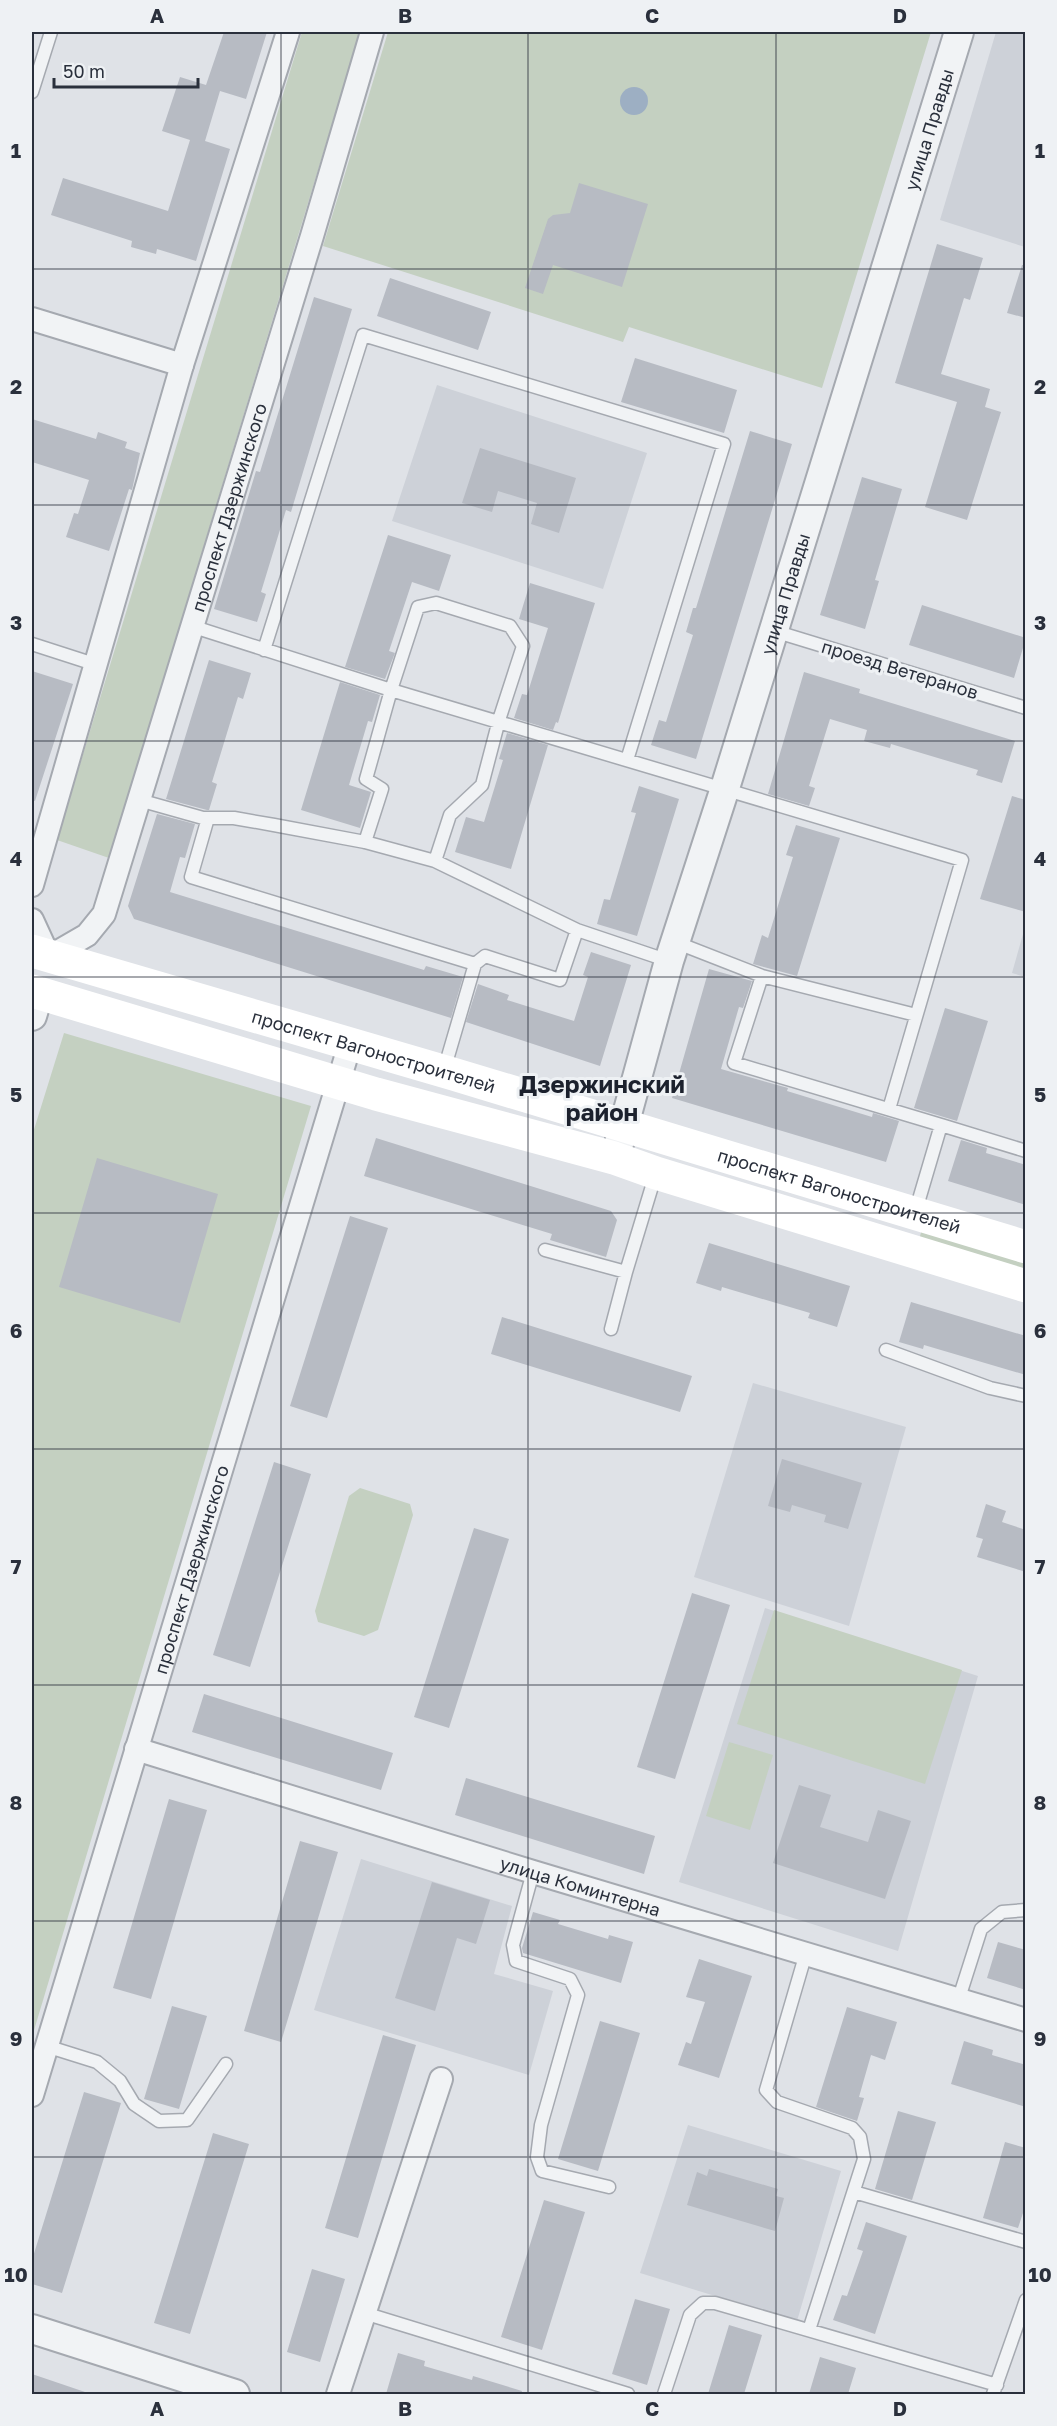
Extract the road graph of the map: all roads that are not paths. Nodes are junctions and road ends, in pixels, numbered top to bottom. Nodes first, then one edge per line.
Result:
1 (51, 32) edge
2 (288, 32) edge
3 (372, 32) edge
4 (959, 32) edge
5 (32, 92) edge
6 (32, 320) edge
7 (182, 365) junction
8 (191, 626) junction
9 (774, 631) junction
10 (32, 644) edge
11 (264, 650) junction
12 (94, 664) junction
13 (391, 690) junction
14 (1026, 708) edge
15 (499, 720) junction
16 (627, 760) junction
17 (725, 788) junction
18 (139, 800) junction
19 (208, 818) junction
20 (365, 842) junction
21 (435, 861) junction
22 (32, 885) edge
23 (32, 920) edge
24 (577, 930) junction
25 (672, 951) junction
26 (40, 954) edge
27 (475, 964) junction
28 (762, 976) junction
29 (34, 1000) edge
30 (916, 1015) junction
31 (351, 1044) junction
32 (443, 1071) junction
33 (340, 1083) junction
34 (889, 1109) junction
35 (624, 1125) junction
36 (940, 1125) junction
37 (1026, 1151) edge
38 (614, 1158) junction
39 (657, 1173) junction
40 (915, 1214) junction
41 (1026, 1247) edge
42 (545, 1250) dead end
43 (626, 1272) junction
44 (1026, 1286) edge
45 (611, 1329) dead end
46 (886, 1350) dead end
47 (1026, 1396) edge
48 (136, 1749) junction
49 (533, 1872) junction
50 (1026, 1910) edge
51 (806, 1953) junction
52 (959, 1998) junction
53 (1026, 2020) edge
54 (46, 2046) junction
55 (225, 2064) dead end
56 (441, 2079) dead end
57 (32, 2095) edge
58 (609, 2187) dead end
59 (854, 2192) junction
60 (1026, 2242) edge
61 (1026, 2300) edge
62 (364, 2313) junction
63 (1023, 2320) edge
64 (32, 2330) edge
65 (809, 2330) junction
66 (995, 2390) edge
67 (234, 2394) edge
68 (338, 2394) edge
69 (628, 2394) edge
70 (664, 2394) edge

1 - 5 lane
2 - 7 street
3 - 8 street, проспект Дзержинского
4 - 9 street, улица Правды
6 - 7 street
7 - 12 street
8 - 11 lane
8 - 18 street, проспект Дзержинского
9 - 14 lane, проезд Ветеранов
9 - 17 street, улица Правды
10 - 12 lane
11 - 13 lane
11 - 16 lane
12 - 22 street
13 - 15 lane
13 - 15 lane
13 - 20 lane
15 - 16 lane
15 - 21 lane
16 - 17 lane
17 - 25 street, улица Правды
17 - 30 lane
18 - 19 lane
18 - 26 street, проспект Дзержинского
19 - 20 lane
19 - 27 lane
20 - 21 lane
21 - 24 lane
23 - 26 street
24 - 25 lane
24 - 27 lane
25 - 28 lane
25 - 35 street, улица Правды
26 - 29 main road
26 - 31 main road, проспект Вагоностроителей
27 - 32 lane
28 - 30 lane
28 - 34 lane
29 - 33 main road, проспект Вагоностроителей
30 - 34 lane
31 - 32 main road, проспект Вагоностроителей
31 - 33 street, проспект Дзержинского
32 - 35 main road, проспект Вагоностроителей
33 - 38 main road, проспект Вагоностроителей
33 - 48 street, проспект Дзержинского
34 - 36 lane
35 - 38 street, улица Правды
35 - 40 main road, проспект Вагоностроителей
36 - 37 lane
36 - 40 lane
38 - 39 main road, проспект Вагоностроителей
39 - 43 lane
39 - 44 main road, проспект Вагоностроителей
40 - 41 main road, проспект Вагоностроителей
42 - 43 lane
43 - 45 lane
46 - 47 lane
48 - 49 street, улица Коминтерна
48 - 54 street, проспект Дзержинского
49 - 51 street, улица Коминтерна
49 - 58 lane
50 - 52 lane
51 - 52 street, улица Коминтерна
51 - 59 lane
52 - 53 street, улица Коминтерна
54 - 55 lane
54 - 57 street, проспект Дзержинского
56 - 62 street
59 - 60 lane
59 - 65 lane
61 - 63 lane
62 - 68 street
62 - 69 lane
63 - 66 lane
64 - 67 street
65 - 66 lane
65 - 70 lane

